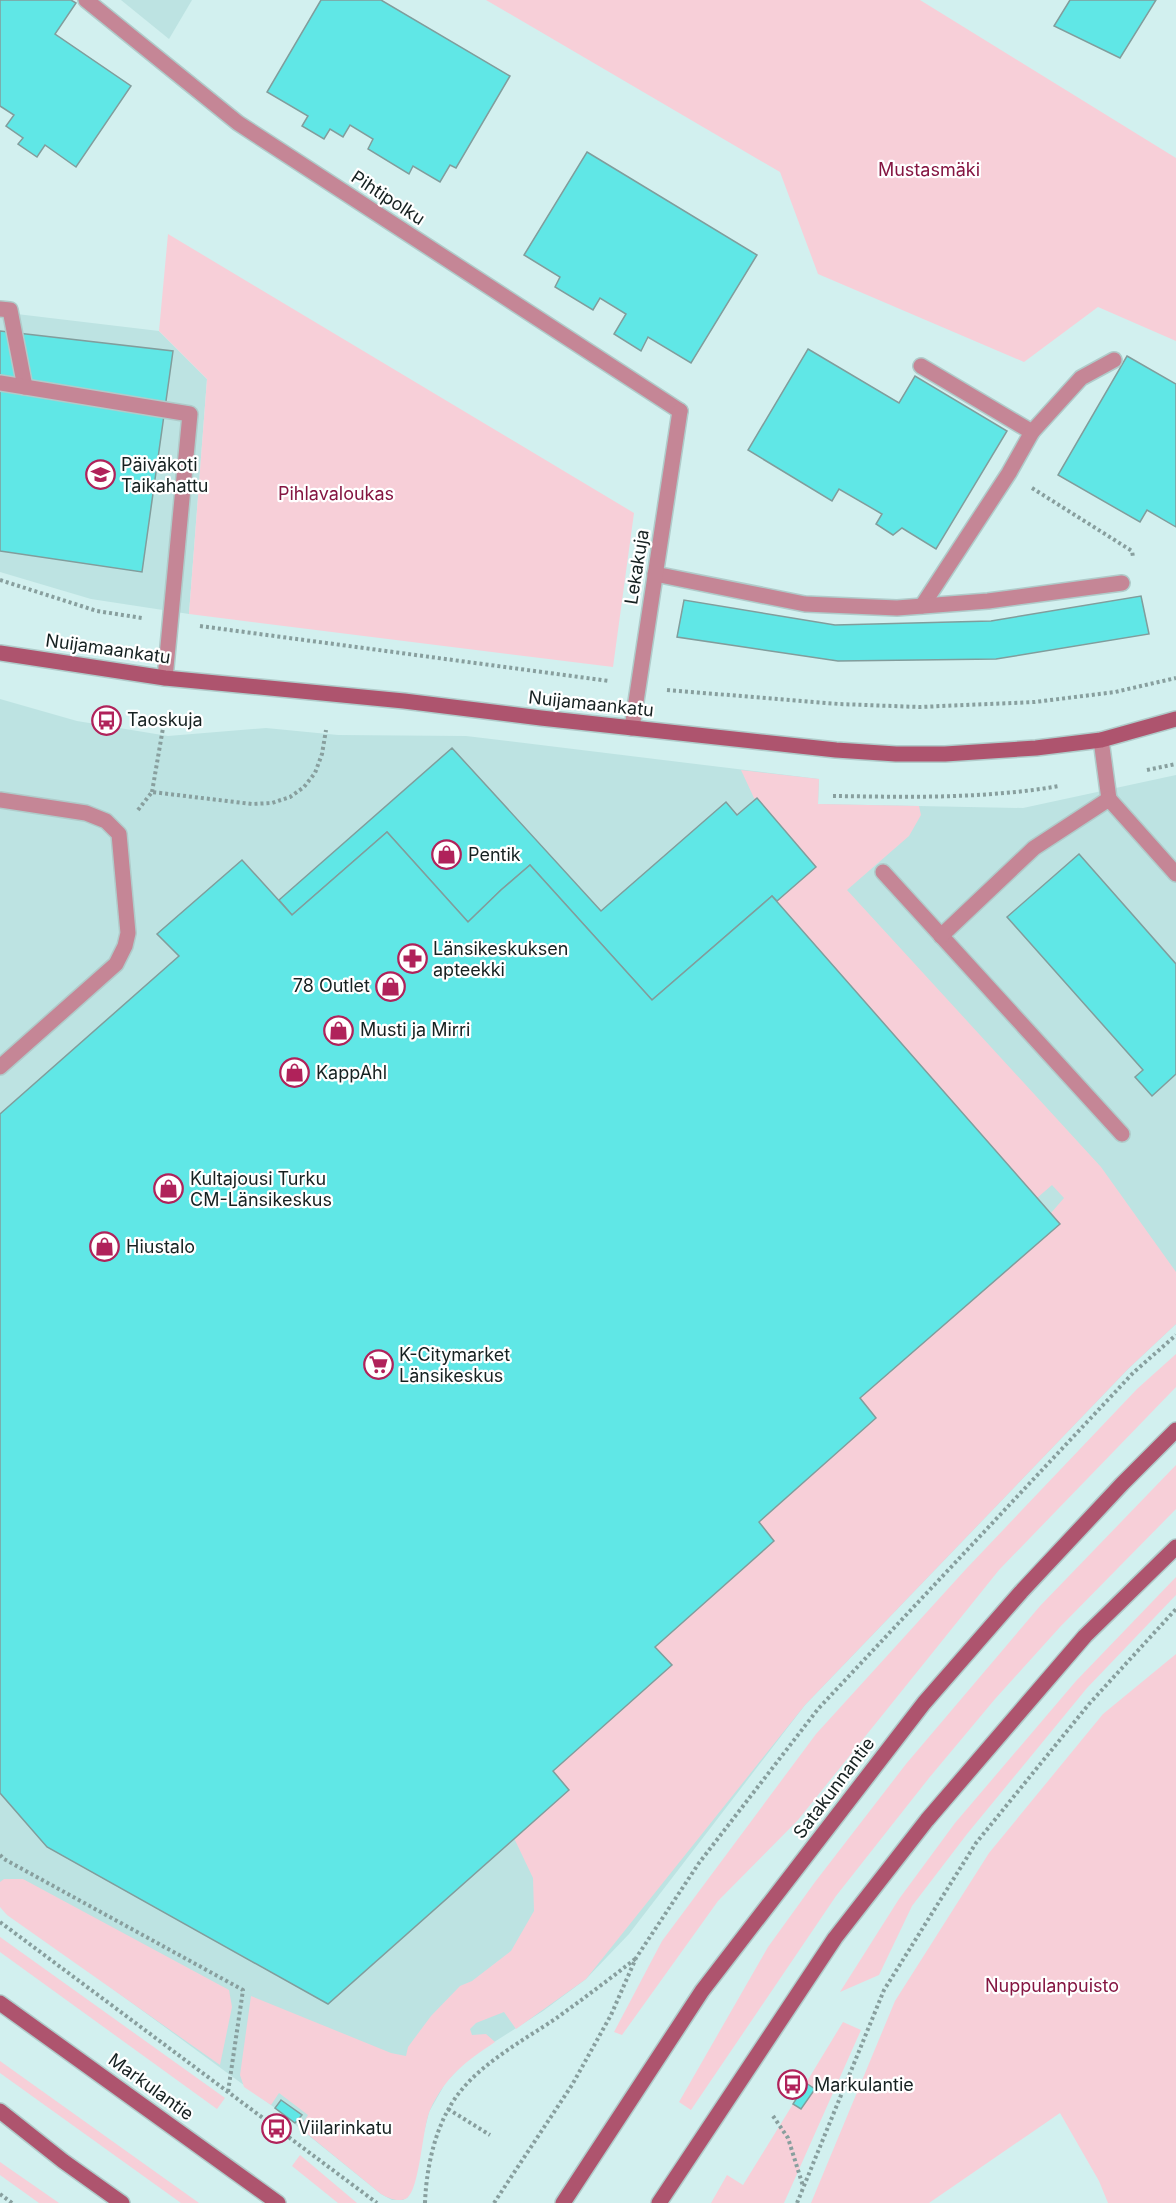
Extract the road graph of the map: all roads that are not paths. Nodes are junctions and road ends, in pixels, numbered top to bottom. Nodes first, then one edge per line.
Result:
1 (86, 0) edge
2 (0, 309) edge
3 (1114, 360) dead end
4 (921, 366) dead end
5 (0, 383) edge
6 (25, 387) junction
7 (680, 411) joint
8 (1032, 432) junction
9 (655, 574) junction
10 (1122, 583) road end
11 (922, 606) junction
12 (0, 653) edge
13 (165, 678) junction
14 (1176, 719) edge
15 (632, 728) junction
16 (1101, 740) junction
17 (1109, 799) junction
18 (0, 800) edge
19 (883, 872) dead end
20 (1176, 874) edge
21 (941, 936) junction
22 (0, 1067) edge
23 (1122, 1134) dead end
24 (1176, 1430) edge
25 (1176, 1547) edge
26 (0, 2003) edge
27 (0, 2110) edge
28 (122, 2203) edge
29 (278, 2203) edge
30 (563, 2203) edge
31 (659, 2203) edge

1 - 7 street, Pihtipolku
2 - 6 street
3 - 8 street
4 - 8 street
5 - 6 street
6 - 13 street
7 - 9 street, Lekakuja
8 - 11 street
9 - 11 street
9 - 15 street, Lekakuja
10 - 11 street
12 - 13 main road, Nuijamaankatu
13 - 15 main road, Nuijamaankatu
14 - 16 main road, Nuijamaankatu
15 - 16 main road, Nuijamaankatu
16 - 17 street
17 - 20 street
17 - 21 street
18 - 22 street
19 - 21 street
21 - 23 street
24 - 30 main road, Satakunnantie
25 - 31 main road
26 - 29 main road, Markulantie
27 - 28 main road

